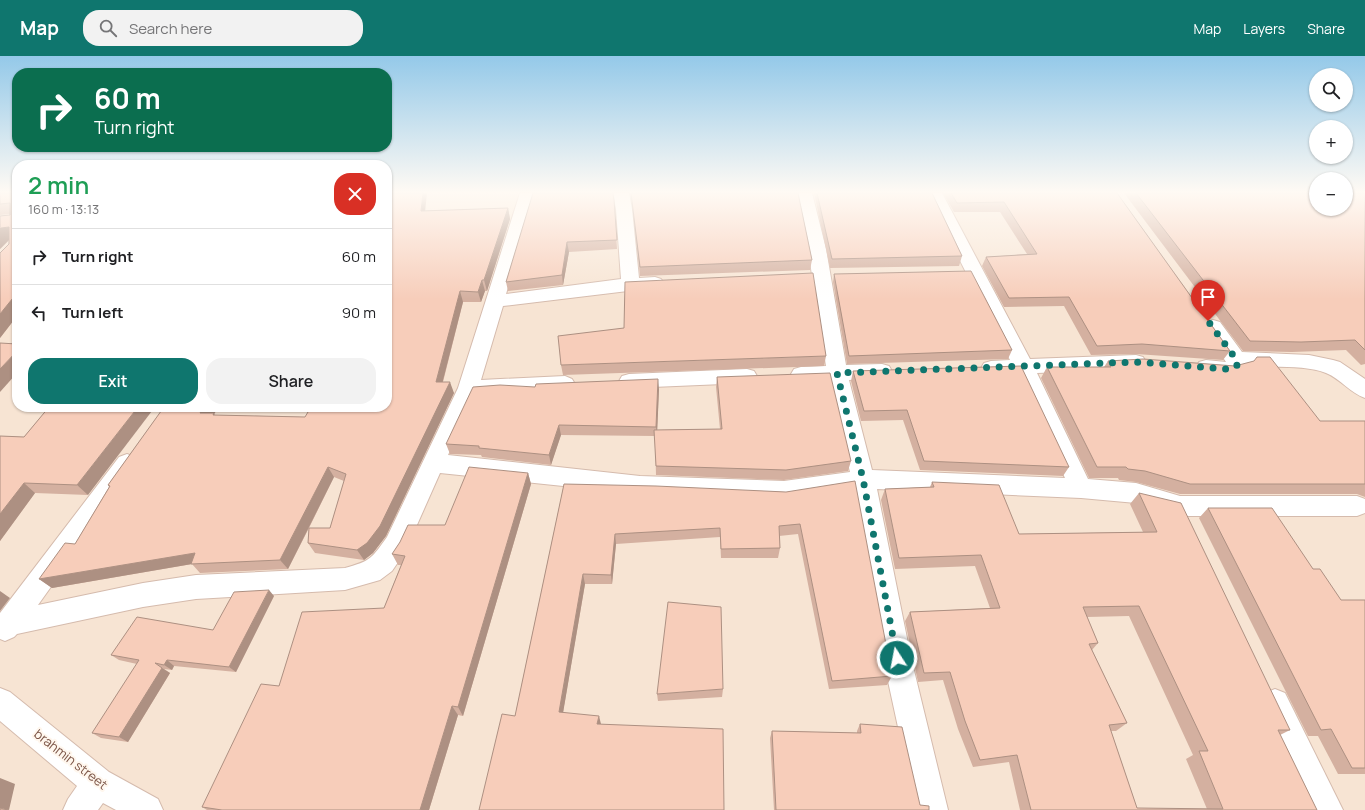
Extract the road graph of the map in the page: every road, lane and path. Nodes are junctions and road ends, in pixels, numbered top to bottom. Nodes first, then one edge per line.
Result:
1 (518, 228) edge
2 (626, 228) edge
3 (811, 228) edge
4 (949, 228) edge
5 (670, 283) edge
6 (630, 284) junction
7 (496, 301) junction
8 (1204, 315) edge
9 (1236, 359) junction
10 (1151, 363) edge
11 (1189, 366) edge
12 (1024, 367) junction
13 (970, 368) edge
14 (900, 371) edge
15 (837, 373) junction
16 (609, 382) edge
17 (586, 383) edge
18 (468, 388) junction
19 (1365, 390) edge
20 (140, 445) edge
21 (434, 463) junction
22 (863, 479) junction
23 (1081, 488) junction
24 (1357, 506) dead end
25 (5, 628) edge
26 (1265, 683) edge
27 (0, 702) edge
28 (98, 783) junction
29 (79, 810) edge
30 (147, 810) edge
31 (932, 810) edge
32 (1327, 810) edge

1 - 7 street
2 - 6 street
3 - 15 street
4 - 12 street
5 - 6 street
6 - 7 street
7 - 18 street
8 - 9 street
9 - 11 street
9 - 19 street
10 - 12 street
12 - 13 street
12 - 23 street
14 - 15 street
15 - 16 street
15 - 22 street
17 - 18 street
18 - 21 street
20 - 25 street
21 - 22 street
21 - 25 street
22 - 23 street
22 - 31 street
23 - 24 street
26 - 32 street
27 - 28 street, brahmin street
28 - 29 street
28 - 30 street, brahmin street

